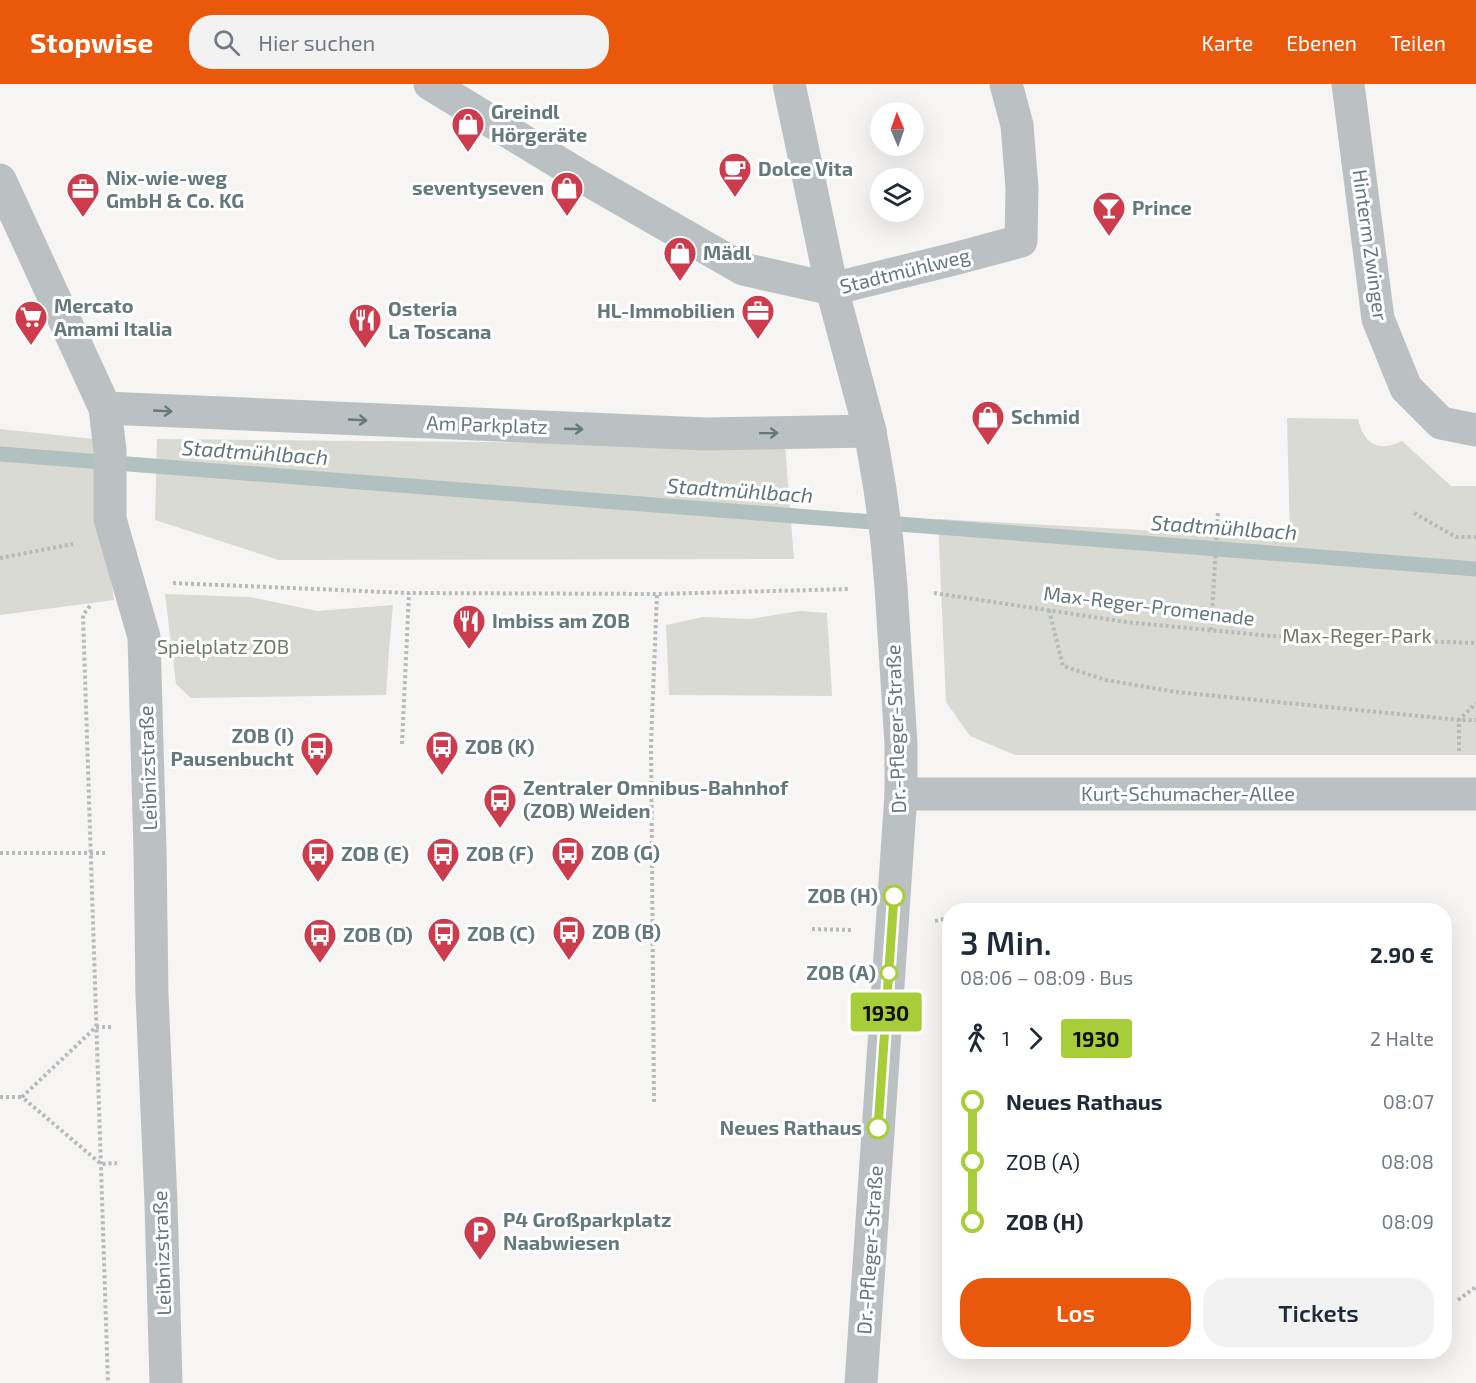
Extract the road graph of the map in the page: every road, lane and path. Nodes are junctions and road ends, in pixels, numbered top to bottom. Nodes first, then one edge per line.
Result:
1 (430, 84) edge
2 (789, 84) edge
3 (1006, 84) edge
4 (1348, 84) edge
5 (0, 182) edge
6 (831, 289) junction
7 (105, 408) junction
8 (1476, 430) edge
9 (870, 432) junction
10 (1218, 512) dead end
11 (1414, 513) dead end
12 (1476, 537) edge
13 (116, 541) junction
14 (0, 558) edge
15 (891, 587) junction
16 (409, 593) junction
17 (657, 594) junction
18 (1049, 610) junction
19 (1210, 630) junction
20 (1476, 643) edge
21 (1476, 703) edge
22 (1459, 720) junction
23 (1476, 720) edge
24 (402, 744) dead end
25 (901, 794) junction
26 (1468, 794) edge
27 (150, 852) junction
28 (0, 853) edge
29 (91, 853) junction
30 (96, 1028) junction
31 (0, 1097) edge
32 (22, 1097) junction
33 (654, 1102) dead end
34 (101, 1164) junction
35 (1476, 1287) edge
36 (1458, 1300) dead end
37 (108, 1383) edge
38 (166, 1383) edge
39 (861, 1383) edge

1 - 6 street, Stadtmühlweg
2 - 6 street, Dr.-Pfleger-Straße
3 - 6 street, Stadtmühlweg
4 - 8 street, Hinterm Zwinger
5 - 7 street, Leibnizstraße
6 - 9 street, Dr.-Pfleger-Straße
7 -> 9 street, Am Parkplatz
7 - 13 street, Leibnizstraße
9 - 15 street, Dr.-Pfleger-Straße
10 - 19 path
11 - 12 path
13 - 14 path
13 - 16 path, Max-Reger-Promenade
13 - 27 street, Leibnizstraße
13 - 29 path
15 - 17 path, Max-Reger-Promenade
15 - 18 path, Max-Reger-Promenade
15 - 25 street, Dr.-Pfleger-Straße
16 - 17 path, Max-Reger-Promenade
16 - 24 path
17 - 33 path
18 - 19 path, Max-Reger-Promenade
18 - 22 path
19 - 20 path, Max-Reger-Promenade
21 - 22 path
22 - 23 path
22 - 26 path
25 - 26 street, Kurt-Schumacher-Allee
25 - 39 street, Dr.-Pfleger-Straße
27 - 29 path
27 - 38 street, Leibnizstraße
28 - 29 path
29 - 30 path
30 - 32 path
30 - 34 path
31 - 32 path
32 - 34 path
34 - 37 path
35 - 36 path

